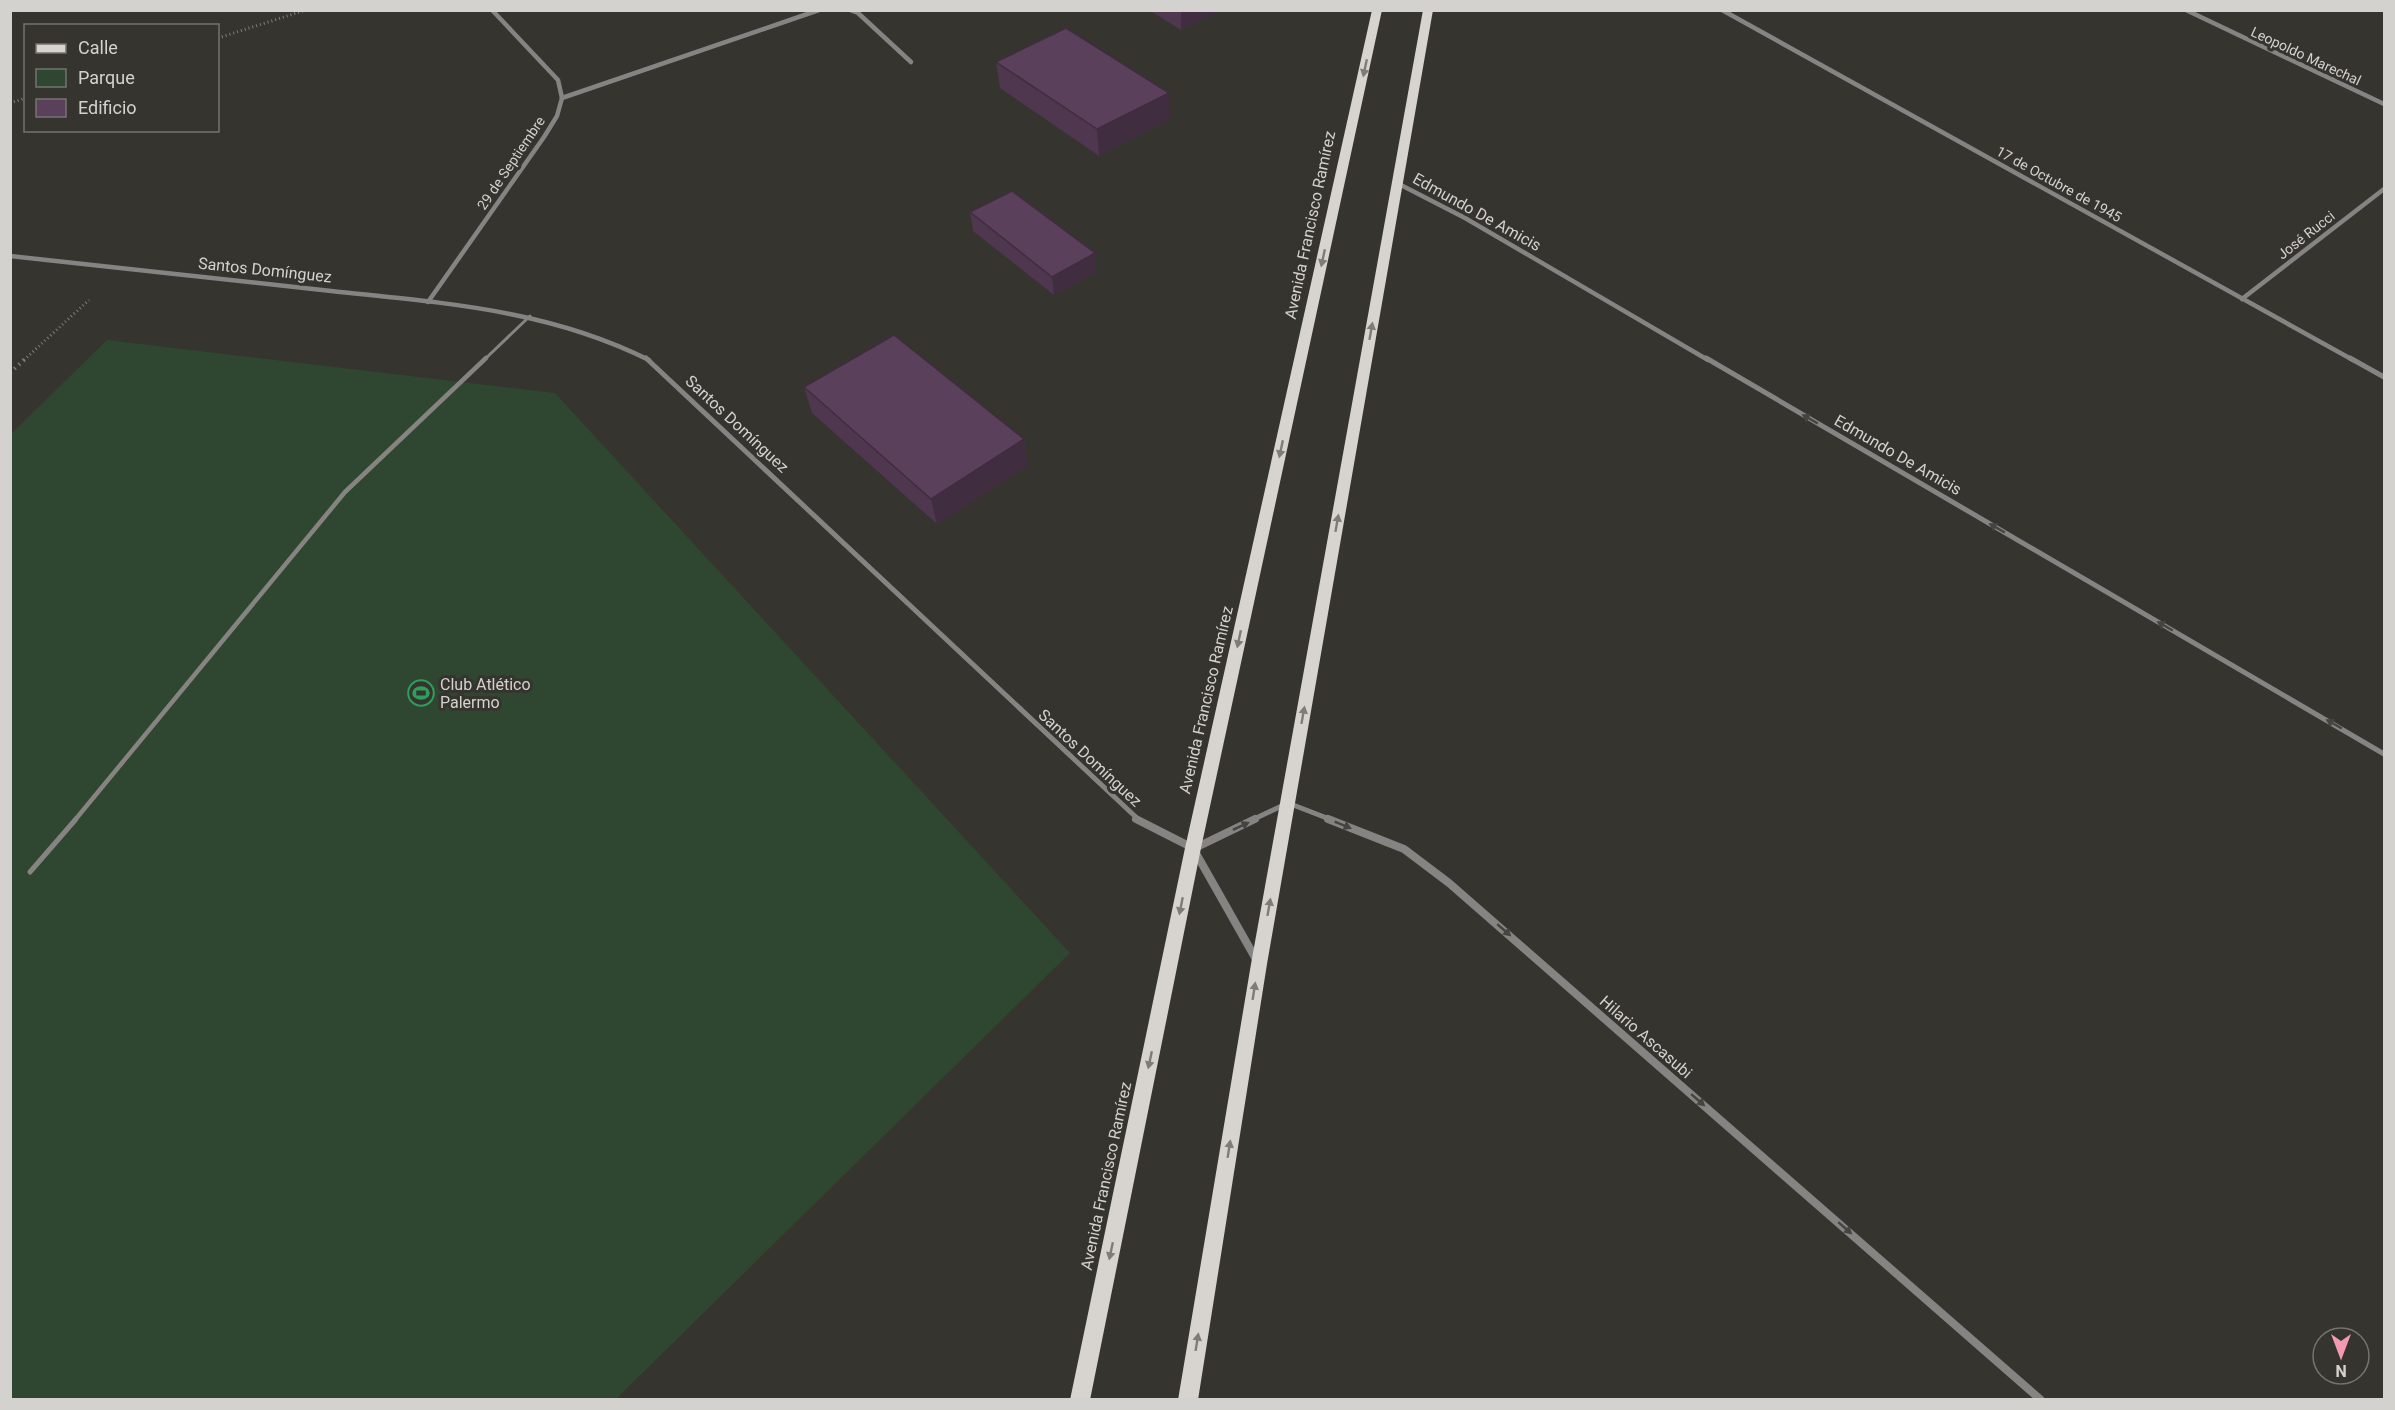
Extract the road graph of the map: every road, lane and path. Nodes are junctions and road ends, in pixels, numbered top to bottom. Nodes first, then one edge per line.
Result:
1 (306, 10) edge
2 (492, 10) edge
3 (819, 10) edge
4 (850, 10) edge
5 (1377, 10) edge
6 (1428, 10) edge
7 (1722, 10) edge
8 (2186, 10) edge
9 (219, 38) edge
10 (911, 62) dead end
11 (562, 98) junction
12 (2385, 104) edge
13 (1397, 183) junction
14 (2385, 189) edge
15 (10, 256) edge
16 (123, 268) junction
17 (2242, 299) junction
18 (428, 302) junction
19 (530, 316) junction
20 (10, 373) edge
21 (2385, 377) edge
22 (2385, 754) edge
23 (1288, 803) junction
24 (1193, 849) junction
25 (30, 872) dead end
26 (1259, 964) junction
27 (1080, 1400) edge
28 (1188, 1400) edge
29 (2041, 1400) edge

1 - 9 path
2 - 11 street
3 - 11 street
4 - 10 street
5 -> 24 main road, Avenida Francisco Ramírez
6 - 13 main road
7 - 17 street, 17 de Octubre de 1945
8 - 12 street, Leopoldo Marechal
11 - 18 street, 29 de Septiembre
22 -> 13 street, Edmundo De Amicis
23 -> 13 main road
14 - 17 street, José Rucci
15 - 16 street, Santos Domínguez
16 - 18 street, Santos Domínguez
16 - 20 path
17 - 21 street, 17 de Octubre de 1945
18 - 19 street, Santos Domínguez
19 - 24 street, Santos Domínguez
19 - 25 lane
24 -> 23 street
26 -> 23 main road
23 -> 29 street, Hilario Ascasubi
24 - 26 street
24 -> 27 main road, Avenida Francisco Ramírez
28 -> 26 main road

